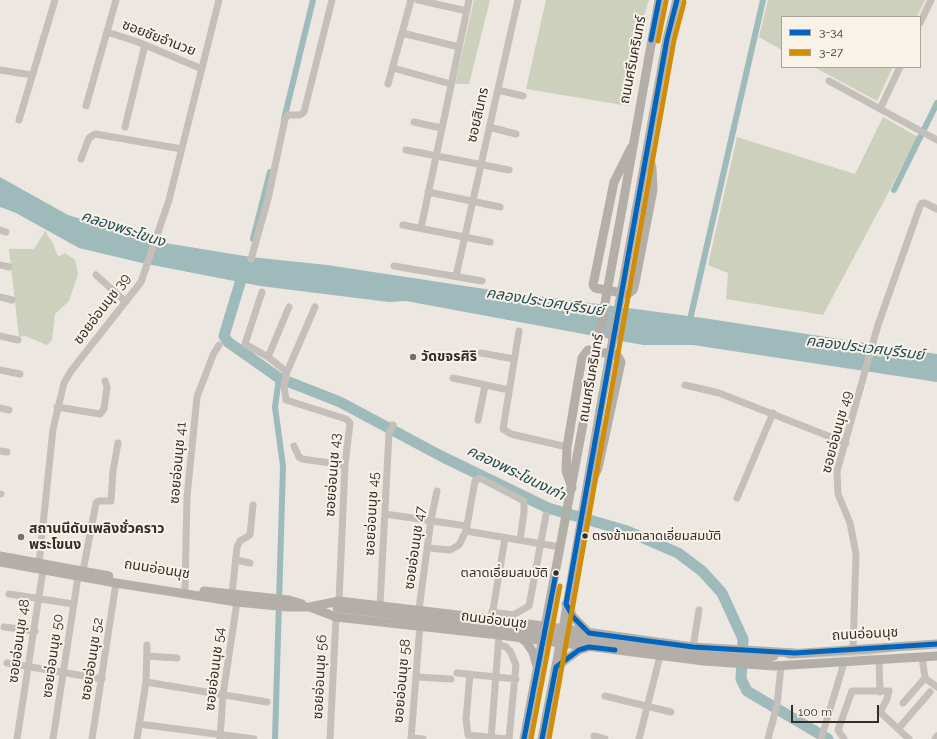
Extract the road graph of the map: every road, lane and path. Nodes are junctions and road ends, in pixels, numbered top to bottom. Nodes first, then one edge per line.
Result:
1 (55, 0) edge
2 (116, 0) edge
3 (219, 0) edge
4 (332, 0) edge
5 (411, 0) edge
6 (418, 0) edge
7 (469, 0) edge
8 (518, 0) edge
9 (659, 0) edge
10 (677, 0) edge
11 (931, 0) edge
12 (467, 11) junction
13 (921, 21) edge
14 (107, 32) junction
15 (402, 33) junction
16 (145, 45) junction
17 (459, 47) junction
18 (393, 68) junction
19 (900, 68) edge
20 (202, 69) junction
21 (0, 70) edge
22 (32, 75) junction
23 (829, 81) dead end
24 (388, 84) dead end
25 (451, 84) junction
26 (498, 90) junction
27 (523, 96) dead end
28 (86, 106) dead end
29 (880, 109) junction
30 (19, 120) dead end
31 (414, 122) dead end
32 (125, 127) dead end
33 (489, 127) junction
34 (441, 128) junction
35 (516, 134) dead end
36 (937, 140) edge
37 (631, 148) junction
38 (182, 149) junction
39 (406, 150) dead end
40 (647, 150) junction
41 (436, 156) junction
42 (81, 159) dead end
43 (480, 165) junction
44 (509, 170) dead end
45 (428, 192) junction
46 (472, 201) junction
47 (500, 207) dead end
48 (937, 210) edge
49 (404, 225) dead end
50 (421, 228) junction
51 (464, 237) junction
52 (490, 242) dead end
53 (251, 259) dead end
54 (0, 265) edge
55 (394, 266) dead end
56 (9, 267) dead end
57 (96, 275) dead end
58 (456, 276) junction
59 (482, 281) dead end
60 (262, 292) dead end
61 (0, 298) edge
62 (12, 300) dead end
63 (126, 302) junction
64 (290, 307) dead end
65 (314, 307) dead end
66 (519, 331) dead end
67 (0, 336) edge
68 (18, 340) dead end
69 (219, 345) dead end
70 (481, 353) dead end
71 (268, 357) junction
72 (514, 359) junction
73 (0, 370) edge
74 (20, 374) dead end
75 (453, 378) dead end
76 (286, 379) junction
77 (105, 381) dead end
78 (686, 385) dead end
79 (485, 386) junction
80 (509, 390) junction
81 (57, 407) junction
82 (0, 408) edge
83 (9, 410) dead end
84 (773, 413) junction
85 (478, 420) dead end
86 (391, 428) dead end
87 (118, 443) dead end
88 (846, 443) junction
89 (294, 446) dead end
90 (567, 446) junction
91 (345, 465) junction
92 (572, 488) junction
93 (437, 491) dead end
94 (586, 492) junction
95 (737, 498) dead end
96 (253, 505) dead end
97 (385, 514) junction
98 (546, 515) dead end
99 (431, 520) junction
100 (467, 528) junction
101 (506, 538) junction
102 (520, 540) junction
103 (540, 544) junction
104 (560, 547) junction
105 (428, 548) junction
106 (0, 556) edge
107 (236, 560) junction
108 (0, 562) edge
109 (250, 563) dead end
110 (41, 567) junction
111 (81, 574) junction
112 (117, 580) junction
113 (185, 588) junction
114 (9, 594) dead end
115 (236, 597) junction
116 (38, 598) junction
117 (550, 601) junction
118 (73, 604) junction
119 (566, 604) junction
120 (380, 605) junction
121 (337, 608) junction
122 (419, 609) junction
123 (699, 610) dead end
124 (494, 617) junction
125 (523, 623) junction
126 (420, 625) junction
127 (546, 626) junction
128 (4, 627) dead end
129 (563, 629) junction
130 (35, 631) junction
131 (589, 633) junction
132 (613, 636) junction
133 (520, 638) junction
134 (498, 639) junction
135 (543, 641) junction
136 (561, 643) junction
137 (937, 644) edge
138 (148, 645) dead end
139 (693, 646) junction
140 (589, 647) junction
141 (853, 649) junction
142 (611, 650) junction
143 (795, 653) junction
144 (147, 656) junction
145 (660, 656) junction
146 (937, 656) edge
147 (922, 657) junction
148 (177, 658) dead end
149 (756, 659) junction
150 (879, 660) junction
151 (7, 663) dead end
152 (844, 663) junction
153 (795, 664) junction
154 (781, 666) junction
155 (29, 667) junction
156 (537, 667) junction
157 (556, 667) junction
158 (64, 673) junction
159 (457, 673) dead end
160 (470, 674) junction
161 (417, 676) junction
162 (496, 676) junction
163 (925, 678) junction
164 (102, 679) junction
165 (450, 679) dead end
166 (516, 679) junction
167 (146, 682) junction
168 (937, 687) edge
169 (880, 692) junction
170 (930, 692) dead end
171 (224, 695) junction
172 (605, 696) dead end
173 (267, 702) dead end
174 (904, 703) dead end
175 (648, 705) junction
176 (671, 712) dead end
177 (139, 724) junction
178 (898, 729) junction
179 (594, 736) dead end
180 (937, 736) edge
181 (220, 737) edge
182 (411, 738) edge
183 (491, 738) edge
184 (17, 739) edge
185 (53, 739) edge
186 (92, 739) edge
187 (137, 739) edge
188 (254, 739) edge
189 (330, 739) edge
190 (423, 739) edge
191 (508, 739) edge
192 (524, 739) edge
193 (542, 739) edge
194 (605, 739) edge
195 (639, 739) edge
196 (768, 739) edge
197 (821, 739) edge
198 (844, 739) edge
199 (909, 739) edge
200 (935, 739) edge

1 - 22 street
2 - 14 street, ซอยชัยอำนวย
3 - 20 street, ซอยอ่อนนุช 39
4 - 53 street
5 - 15 street
6 - 12 street
7 - 12 street
8 - 26 street, ซอยสินทร
9 - 37 main road, ถนนศรีนครินทร์
10 - 40 main road, ถนนศรีนครินทร์
11 - 13 street
12 - 17 street
14 - 16 street, ซอยชัยอำนวย
14 - 28 street, ซอยชัยอำนวย
15 - 17 street
15 - 18 street
16 - 20 street, ซอยชัยอำนวย
16 - 32 street
17 - 25 street
18 - 24 street
18 - 25 street
19 - 29 street
20 - 38 street, ซอยอ่อนนุช 39
21 - 22 street
22 - 30 street
23 - 29 street
25 - 34 street
26 - 27 street
26 - 33 street, ซอยสินทร
29 - 36 street
31 - 34 street
33 - 35 street
33 - 43 street, ซอยสินทร
34 - 41 street
37 - 40 main road
37 - 92 main road, ถนนศรีนครินทร์, bridge
38 - 42 street
38 - 63 street, ซอยอ่อนนุช 39
39 - 41 street
40 - 94 main road, ถนนศรีนครินทร์, bridge
41 - 43 street
41 - 45 street
43 - 44 street
43 - 46 street, ซอยสินทร
45 - 46 street
45 - 50 street
46 - 47 street
46 - 51 street, ซอยสินทร
48 - 88 street, ซอยอ่อนนุช 49
49 - 50 street
50 - 51 street
51 - 52 street
51 - 58 street, ซอยสินทร
54 - 56 street
55 - 58 street
57 - 63 street
58 - 59 street
60 - 71 street
61 - 62 street
63 - 81 street, ซอยอ่อนนุช 39
64 - 71 street
65 - 76 street
66 - 72 street
67 - 68 street
69 - 113 street, ซอยอ่อนนุช 41
70 - 72 street
71 - 76 street
72 - 80 street
73 - 74 street
75 - 79 street
76 - 91 street, ซอยอ่อนนุช 43
77 - 81 street
78 - 84 street
79 - 80 street
79 - 85 street
80 - 90 street
81 - 110 street, ซอยอ่อนนุช 39
82 - 83 street
84 - 88 street
84 - 95 street
86 - 97 street, ซอยอ่อนนุช 45
87 - 111 street, ซอยอ่อนนุช 50
88 - 141 street, ซอยอ่อนนุช 49
89 - 91 street
90 - 92 main road
90 - 94 main road
91 - 121 street, ซอยอ่อนนุช 43
92 - 104 main road, ถนนศรีนครินทร์
93 - 99 street, ซอยอ่อนนุช 47
94 - 119 main road, ถนนศรีนครินทร์
96 - 107 street, ซอยอ่อนนุช 54
97 - 99 street
97 - 120 street, ซอยอ่อนนุช 45
98 - 103 street
99 - 100 street
99 - 105 street, ซอยอ่อนนุช 47
100 - 101 street
100 - 102 street
100 - 105 street
101 - 102 street
101 - 124 street
102 - 103 street
103 - 104 street
103 - 124 street
104 - 117 main road, ถนนศรีนครินทร์
105 - 122 street, ซอยอ่อนนุช 47
106 - 110 main road, ถนนอ่อนนุช
107 - 109 street
107 - 115 street, ซอยอ่อนนุช 54
108 - 110 main road, ถนนอ่อนนุช
110 - 111 main road, ถนนอ่อนนุช
110 - 116 street, ซอยอ่อนนุช 48
111 - 112 main road, ถนนอ่อนนุช
111 - 118 street, ซอยอ่อนนุช 50
112 - 113 main road, ถนนอ่อนนุช
112 - 115 main road, ถนนอ่อนนุช
112 - 164 street, ซอยอ่อนนุช 52
113 - 115 main road, ถนนอ่อนนุช
114 - 116 street
115 - 121 main road, ถนนอ่อนนุช
115 - 171 street, ซอยอ่อนนุช 54
116 - 118 street
116 - 130 street, ซอยอ่อนนุช 48
117 - 125 main road
117 - 127 main road, ถนนศรีนครินทร์
118 - 158 street, ซอยอ่อนนุช 50
119 - 129 main road, ถนนศรีนครินทร์
119 - 131 main road
120 - 121 main road, ถนนอ่อนนุช
120 - 122 main road, ถนนอ่อนนุช
121 - 126 main road, ถนนอ่อนนุช
121 - 149 main road, ถนนอ่อนนุช, bridge
121 - 189 street, ซอยอ่อนนุช 56
122 - 124 main road, ถนนอ่อนนุช
123 - 139 street
124 - 125 main road, ถนนอ่อนนุช
124 - 134 main road
125 - 127 main road, ถนนอ่อนนุช
126 - 134 main road, ถนนอ่อนนุช
126 - 161 street, ซอยอ่อนนุช 58
127 - 129 main road, ถนนอ่อนนุช
127 - 135 main road, ถนนศรีนครินทร์
128 - 130 street
129 - 131 main road, ถนนอ่อนนุช
129 - 136 main road, ถนนศรีนครินทร์
130 - 155 street, ซอยอ่อนนุช 48
131 - 132 main road, ถนนอ่อนนุช
132 - 139 main road, ถนนอ่อนนุช
132 - 142 main road
133 - 134 main road, ถนนอ่อนนุช
133 - 135 main road, ถนนอ่อนนุช
133 - 156 main road
134 - 162 street
134 - 166 street
135 - 136 main road, ถนนอ่อนนุช
135 - 156 main road, ถนนศรีนครินทร์
136 - 140 main road, ถนนอ่อนนุช
136 - 157 main road, ถนนศรีนครินทร์
137 - 141 main road, ถนนอ่อนนุช
138 - 144 street
139 - 143 main road, ถนนอ่อนนุช
140 - 142 main road, ถนนอ่อนนุช
140 - 157 main road
141 - 143 main road, ถนนอ่อนนุช
142 - 145 main road, ถนนอ่อนนุช
143 - 149 main road, ถนนอ่อนนุช
144 - 148 street
144 - 167 street
145 - 154 main road, ถนนอ่อนนุช
145 - 175 street
146 - 147 main road, ถนนอ่อนนุช
147 - 150 main road, ถนนอ่อนนุช
147 - 163 street
149 - 153 main road, ถนนอ่อนนุช
150 - 152 main road, ถนนอ่อนนุช
150 - 169 street
151 - 155 street
152 - 153 main road, ถนนอ่อนนุช
152 - 197 street
153 - 154 main road, ถนนอ่อนนุช
154 - 196 street
155 - 158 street
155 - 184 street, ซอยอ่อนนุช 48
156 - 192 main road, ถนนศรีนครินทร์
157 - 193 main road, ถนนศรีนครินทร์
158 - 164 street
158 - 185 street, ซอยอ่อนนุช 50
159 - 160 street
160 - 162 street
160 - 183 street
161 - 165 street
161 - 182 street, ซอยอ่อนนุช 58
162 - 166 street
162 - 183 street
163 - 168 street
163 - 174 street
164 - 186 street, ซอยอ่อนนุช 52
166 - 191 street
167 - 171 street
167 - 177 street
169 - 178 street
169 - 198 street
170 - 178 street
171 - 173 street
171 - 181 street, ซอยอ่อนนุช 54
172 - 175 street
175 - 176 street
175 - 195 street
177 - 181 street
177 - 187 street
178 - 199 street
179 - 194 street
180 - 200 street
181 - 188 street
182 - 190 street
183 - 191 street

